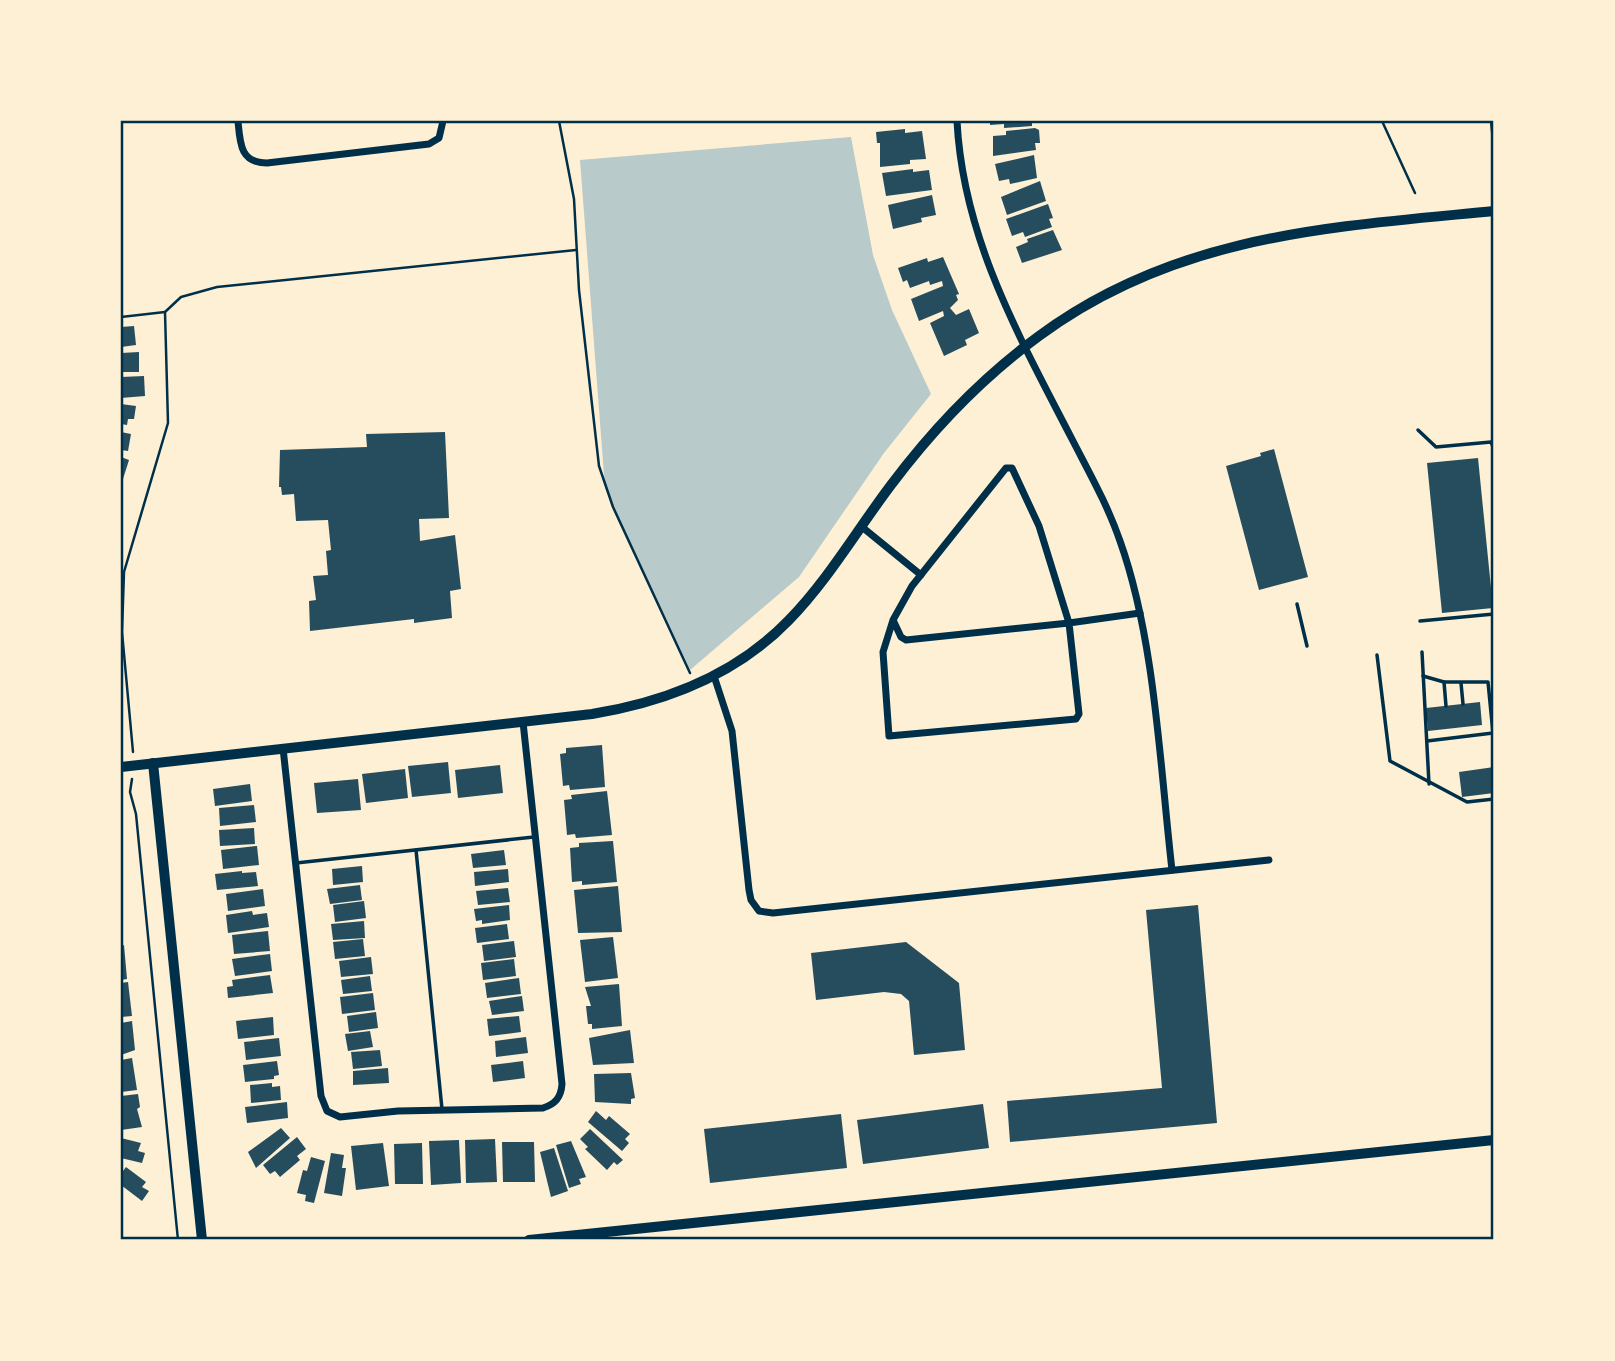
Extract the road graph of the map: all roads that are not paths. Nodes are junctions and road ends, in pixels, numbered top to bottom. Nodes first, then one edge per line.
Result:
1 (238, 121) edge
2 (443, 121) edge
3 (957, 121) edge
4 (1494, 211) edge
5 (1025, 347) junction
6 (1418, 430) dead end
7 (1494, 449) edge
8 (862, 527) junction
9 (921, 575) junction
10 (1297, 604) dead end
11 (1140, 613) junction
12 (1494, 614) edge
13 (893, 620) junction
14 (1420, 621) dead end
15 (1069, 623) junction
16 (1307, 646) dead end
17 (1422, 652) dead end
18 (1377, 655) dead end
19 (714, 676) junction
20 (1423, 676) junction
21 (1444, 682) junction
22 (1488, 682) junction
23 (1461, 683) junction
24 (1494, 684) edge
25 (1463, 704) dead end
26 (1446, 706) dead end
27 (523, 722) junction
28 (1465, 727) dead end
29 (1448, 729) dead end
30 (1466, 736) junction
31 (1449, 737) junction
32 (1427, 741) junction
33 (283, 748) junction
34 (153, 763) junction
35 (121, 766) edge
36 (1429, 785) junction
37 (1494, 799) edge
38 (536, 837) junction
39 (416, 850) junction
40 (1269, 860) dead end
41 (296, 863) junction
42 (1172, 870) junction
43 (442, 1110) junction
44 (1494, 1140) edge
45 (202, 1240) edge
46 (529, 1240) edge

1 - 2 street
3 - 5 street
4 - 5 street
5 - 8 street
5 - 11 street
6 - 7 lane
8 - 9 street
8 - 19 street
9 - 13 street
9 - 15 street
10 - 16 lane
11 - 15 street
11 - 42 street
12 - 14 lane
13 - 15 street
13 - 15 street
17 - 20 lane
18 - 36 lane
19 - 27 street
19 - 42 street
20 - 21 lane
20 - 32 lane
21 - 23 lane
21 - 26 lane
22 - 23 lane
22 - 24 lane
22 - 30 lane
23 - 25 lane
27 - 33 street
27 - 38 street
28 - 30 lane
29 - 31 lane
30 - 31 lane
31 - 32 lane
32 - 36 lane
33 - 34 street
33 - 41 street
34 - 35 street
34 - 45 street
36 - 37 lane
38 - 39 lane
38 - 43 street
39 - 41 lane
39 - 43 lane
40 - 42 street
41 - 43 street
44 - 46 main road

